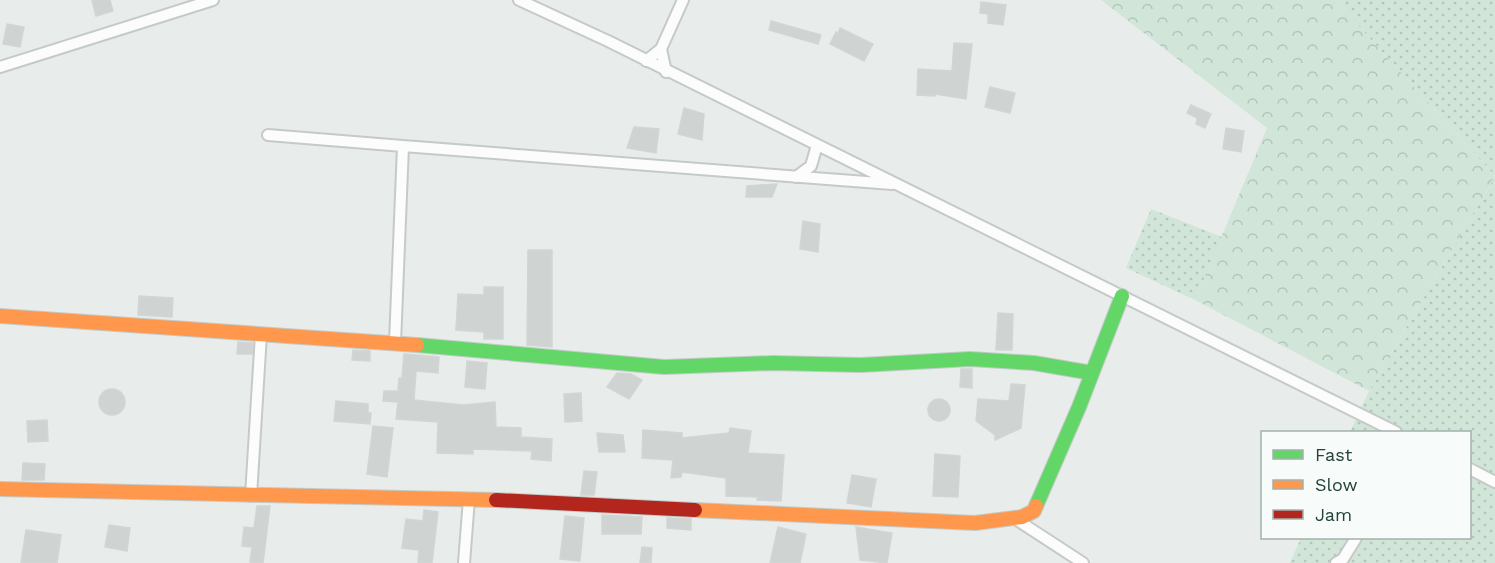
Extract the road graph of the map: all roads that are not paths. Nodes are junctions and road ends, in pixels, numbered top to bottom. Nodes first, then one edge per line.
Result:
1 (213, 0) edge
2 (519, 0) edge
3 (683, 0) edge
4 (661, 49) junction
5 (646, 61) junction
6 (0, 67) edge
7 (666, 72) junction
8 (268, 135) dead end
9 (816, 145) junction
10 (404, 146) junction
11 (796, 177) junction
12 (897, 184) junction
13 (1122, 296) junction
14 (0, 316) edge
15 (261, 334) junction
16 (395, 343) junction
17 (1092, 373) junction
18 (1394, 431) edge
19 (1471, 470) edge
20 (1495, 482) edge
21 (0, 489) edge
22 (251, 496) junction
23 (469, 499) junction
24 (1014, 518) junction
25 (1355, 539) edge
26 (464, 563) edge
27 (1083, 563) edge
28 (1336, 563) edge

1 - 6 street
2 - 5 street
3 - 4 street
4 - 5 street
4 - 7 street
5 - 7 street
7 - 9 street
8 - 10 street
9 - 11 street
9 - 12 street
10 - 11 street
10 - 16 street
11 - 12 street
12 - 13 street
13 - 17 street
13 - 18 street
14 - 15 street
15 - 16 street
15 - 22 street
16 - 17 street
17 - 24 street
19 - 20 street
21 - 22 street
22 - 23 street
23 - 24 street
23 - 26 street
24 - 27 street
25 - 28 street

